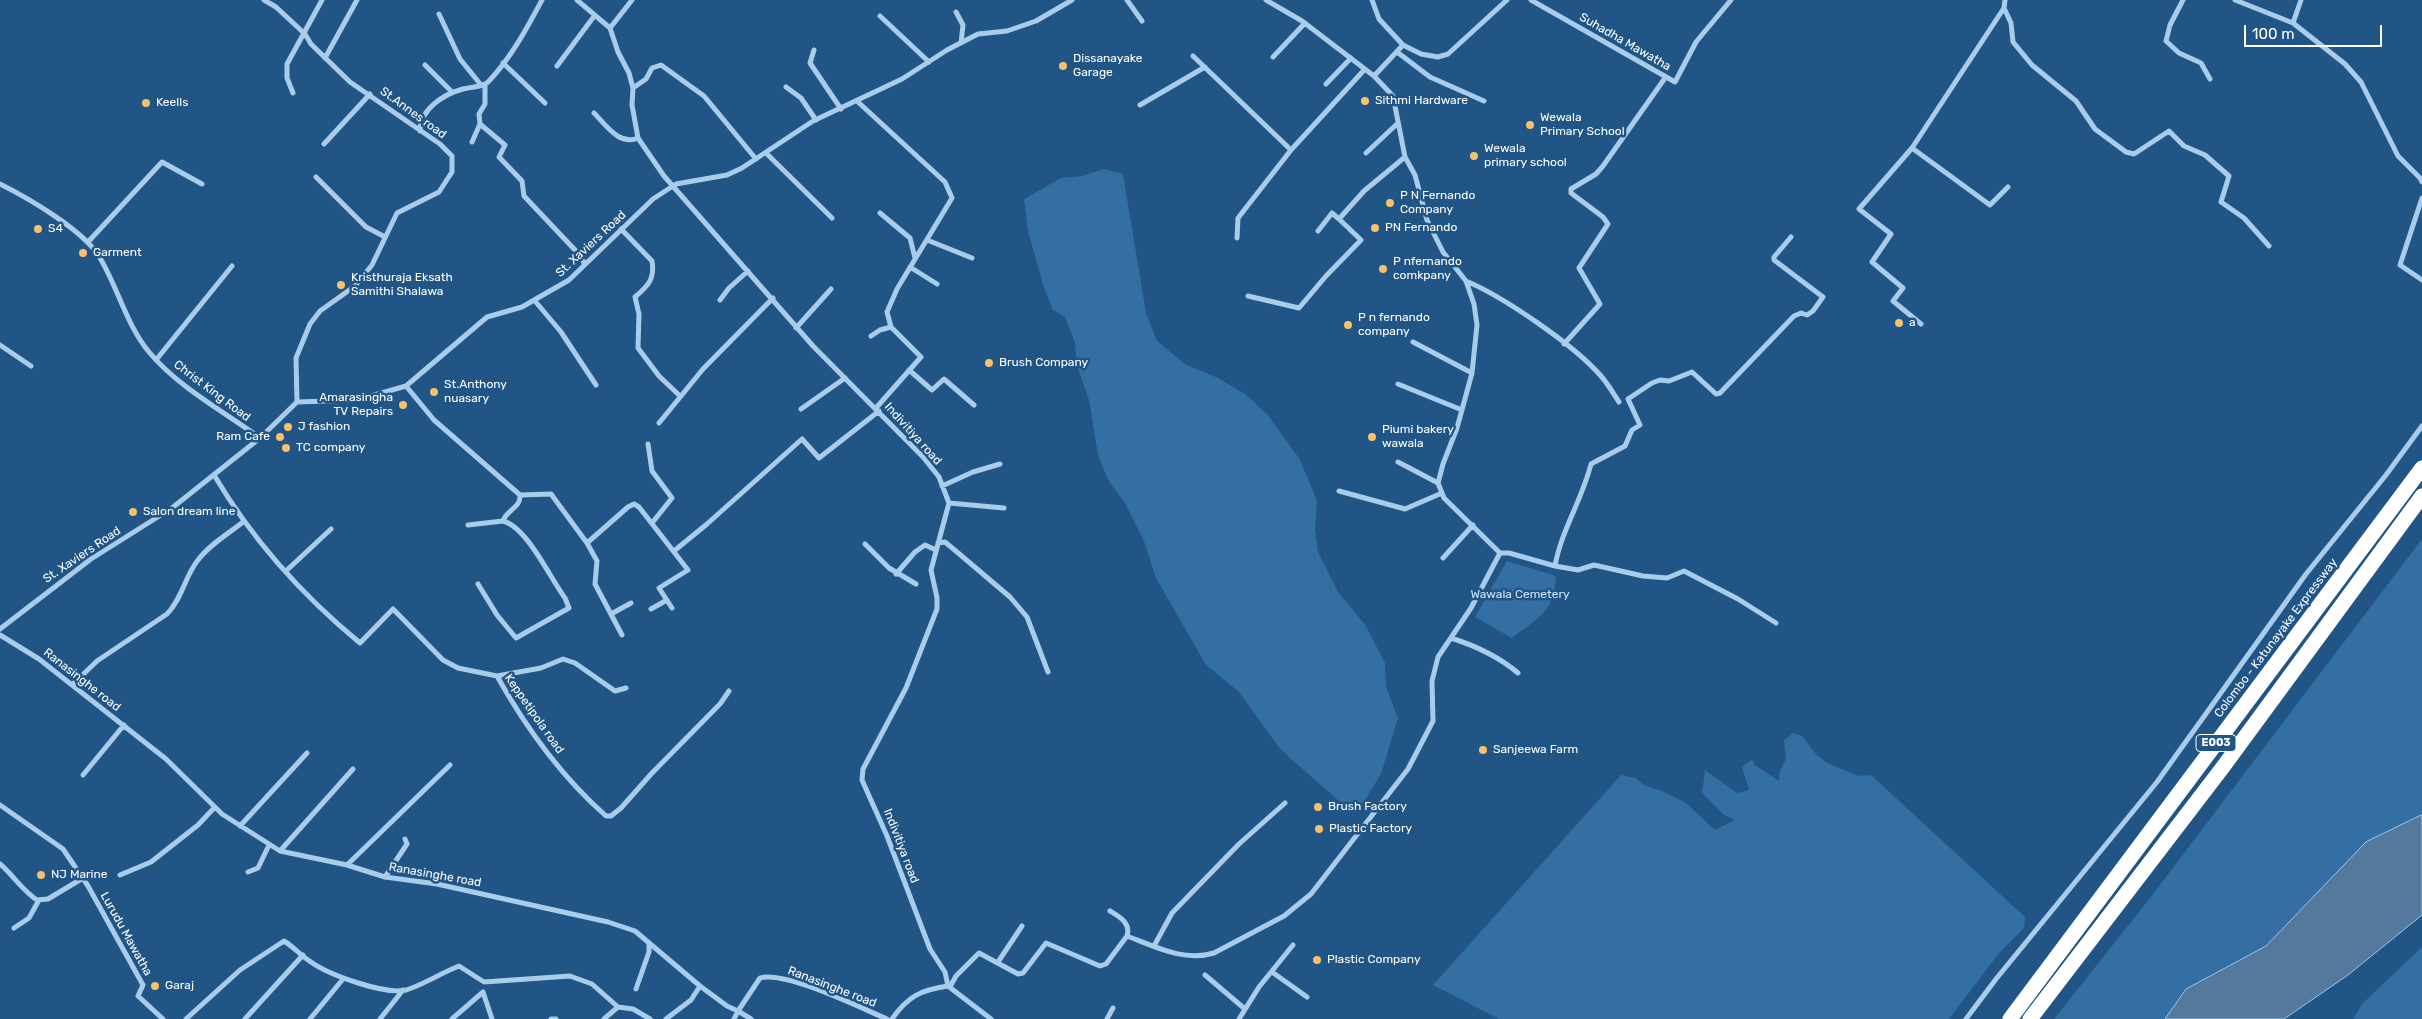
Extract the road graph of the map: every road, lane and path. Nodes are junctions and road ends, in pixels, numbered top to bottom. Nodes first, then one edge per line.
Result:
1 (264, 0) edge
2 (322, 0) edge
3 (357, 0) edge
4 (542, 0) edge
5 (577, 0) edge
6 (632, 0) edge
7 (1072, 0) edge
8 (1127, 0) edge
9 (1266, 0) edge
10 (1372, 0) edge
11 (1506, 0) edge
12 (1531, 0) edge
13 (1731, 0) edge
14 (2004, 0) edge
15 (2183, 0) edge
16 (2235, 0) edge
17 (2300, 0) edge
18 (2004, 8) junction
19 (956, 12) dead end
20 (439, 14) dead end
21 (595, 15) junction
22 (880, 16) dead end
23 (1142, 21) dead end
24 (1305, 23) junction
25 (2293, 24) junction
26 (610, 28) junction
27 (305, 34) junction
28 (961, 43) junction
29 (1403, 45) junction
30 (814, 50) dead end
31 (1397, 52) junction
32 (1193, 56) dead end
33 (1273, 57) dead end
34 (325, 58) junction
35 (1351, 58) junction
36 (929, 62) junction
37 (503, 63) junction
38 (425, 65) dead end
39 (557, 66) dead end
40 (1205, 67) junction
41 (1365, 69) junction
42 (1374, 76) junction
43 (1665, 78) junction
44 (2210, 79) dead end
45 (1326, 84) dead end
46 (483, 85) junction
47 (786, 87) dead end
48 (633, 88) junction
49 (452, 92) junction
50 (294, 93) dead end
51 (370, 94) junction
52 (1484, 101) dead end
53 (858, 102) junction
54 (545, 103) dead end
55 (1140, 105) dead end
56 (841, 109) junction
57 (594, 112) dead end
58 (816, 120) junction
59 (1398, 122) junction
60 (480, 124) junction
61 (420, 131) junction
62 (638, 138) junction
63 (472, 142) dead end
64 (324, 144) dead end
65 (1912, 148) junction
66 (1291, 150) junction
67 (766, 153) junction
68 (1366, 153) dead end
69 (1406, 157) junction
70 (756, 159) junction
71 (316, 177) dead end
72 (2422, 182) edge
73 (0, 184) edge
74 (202, 184) dead end
75 (672, 187) junction
76 (2008, 187) dead end
77 (2422, 198) edge
78 (880, 213) dead end
79 (832, 218) dead end
80 (1339, 219) junction
81 (621, 230) junction
82 (1318, 231) dead end
83 (385, 237) junction
84 (1237, 238) dead end
85 (1791, 238) dead end
86 (927, 240) junction
87 (88, 242) junction
88 (2268, 246) dead end
89 (915, 258) junction
90 (972, 258) dead end
91 (585, 264) junction
92 (232, 266) dead end
93 (910, 267) junction
94 (748, 271) junction
95 (2422, 280) edge
96 (1466, 281) junction
97 (937, 284) dead end
98 (832, 289) dead end
99 (1248, 296) dead end
100 (772, 298) junction
101 (720, 300) dead end
102 (535, 301) junction
103 (1921, 324) dead end
104 (891, 327) junction
105 (796, 328) junction
106 (871, 336) dead end
107 (1413, 342) dead end
108 (1564, 344) junction
109 (0, 345) edge
110 (156, 360) junction
111 (30, 366) dead end
112 (910, 370) junction
113 (1472, 373) junction
114 (845, 378) junction
115 (1398, 384) dead end
116 (596, 385) dead end
117 (406, 386) junction
118 (680, 396) junction
119 (297, 402) junction
120 (1619, 402) dead end
121 (974, 404) dead end
122 (801, 409) dead end
123 (878, 410) junction
124 (1462, 410) junction
125 (659, 423) dead end
126 (2422, 426) edge
127 (260, 438) junction
128 (648, 444) dead end
129 (1398, 462) dead end
130 (1000, 464) dead end
131 (2422, 468) edge
132 (214, 475) junction
133 (1438, 483) junction
134 (942, 486) junction
135 (1339, 491) dead end
136 (1442, 493) junction
137 (520, 496) junction
138 (2422, 496) edge
139 (949, 503) junction
140 (1004, 508) dead end
141 (502, 521) junction
142 (243, 522) junction
143 (652, 523) junction
144 (468, 525) dead end
145 (1473, 525) junction
146 (331, 529) dead end
147 (938, 542) junction
148 (588, 543) junction
149 (865, 544) dead end
150 (674, 550) junction
151 (936, 550) junction
152 (1500, 553) junction
153 (1444, 558) dead end
154 (1555, 566) junction
155 (286, 571) junction
156 (896, 574) junction
157 (478, 584) dead end
158 (916, 584) dead end
159 (667, 600) junction
160 (631, 603) dead end
161 (672, 608) dead end
162 (651, 609) dead end
163 (611, 614) junction
164 (1776, 623) dead end
165 (0, 629) edge
166 (622, 634) dead end
167 (0, 635) edge
168 (1450, 638) junction
169 (1048, 672) dead end
170 (1518, 673) dead end
171 (497, 676) junction
172 (72, 685) junction
173 (626, 688) dead end
174 (729, 691) dead end
175 (124, 725) junction
176 (307, 753) dead end
177 (450, 765) dead end
178 (353, 769) dead end
179 (83, 775) dead end
180 (1285, 803) dead end
181 (0, 805) edge
182 (215, 807) junction
183 (240, 826) junction
184 (405, 839) dead end
185 (269, 845) junction
186 (280, 851) junction
187 (0, 864) edge
188 (347, 865) junction
189 (248, 872) dead end
190 (120, 875) dead end
191 (385, 877) junction
192 (83, 878) junction
193 (39, 900) junction
194 (1110, 911) dead end
195 (1022, 926) dead end
196 (14, 928) dead end
197 (1127, 936) junction
198 (649, 943) junction
199 (1293, 945) dead end
200 (1154, 946) junction
201 (303, 955) junction
202 (998, 962) junction
203 (1272, 972) junction
204 (1205, 975) dead end
205 (343, 979) junction
206 (700, 986) junction
207 (949, 987) junction
208 (636, 989) dead end
209 (403, 990) junction
210 (1307, 997) dead end
211 (618, 1007) junction
212 (1113, 1008) dead end
213 (1245, 1009) junction
214 (738, 1011) junction
215 (550, 1018) edge
216 (163, 1019) edge
217 (186, 1019) edge
218 (245, 1019) edge
219 (310, 1019) edge
220 (380, 1019) edge
221 (452, 1019) edge
222 (492, 1019) edge
223 (556, 1019) edge
224 (604, 1019) edge
225 (650, 1019) edge
226 (666, 1019) edge
227 (734, 1019) edge
228 (751, 1019) edge
229 (887, 1019) edge
230 (892, 1019) edge
231 (991, 1019) edge
232 (1107, 1019) edge
233 (1239, 1019) edge
234 (1966, 1019) edge
235 (2010, 1019) edge
236 (2030, 1019) edge

1 - 27 street, St.Annes road
2 - 27 street
3 - 34 street
4 - 37 street
5 - 21 street
6 - 26 street
7 - 28 street, St. Xaviers Road
8 - 23 street
9 - 24 street
10 - 29 street
11 - 29 street
12 - 43 street, Suhadha Mawatha
13 - 43 street, Suhadha Mawatha
14 - 18 street
15 - 44 street
16 - 25 street
17 - 25 street
18 - 65 street
18 - 88 street
19 - 28 street
20 - 46 street
21 - 26 street
21 - 39 street
22 - 36 street
24 - 33 street
24 - 35 street
25 - 72 street
26 - 48 street, Indivitiya road
27 - 34 street, St.Annes road
27 - 50 street
28 - 36 street, St. Xaviers Road
29 - 31 street
30 - 56 street
31 - 42 street
31 - 52 street
32 - 40 street
34 - 51 street, St.Annes road
35 - 41 street
35 - 45 street
36 - 53 street, St. Xaviers Road
37 - 46 street
37 - 54 street
38 - 49 street
40 - 55 street
40 - 66 street
41 - 42 street
41 - 66 street
42 - 59 street
43 - 108 street
46 - 49 street
46 - 60 street
47 - 58 street
48 - 62 street, Indivitiya road
48 - 70 street
49 - 61 street
51 - 61 street, St.Annes road
51 - 64 street
53 - 56 street, St. Xaviers Road
53 - 86 street
56 - 58 street, St. Xaviers Road
57 - 62 street
58 - 67 street, St. Xaviers Road
59 - 68 street
59 - 69 street
60 - 63 street
60 - 91 street
61 - 83 street, St.Annes road
62 - 75 street, Indivitiya road
65 - 76 street
65 - 103 street
66 - 84 street
67 - 70 street, St. Xaviers Road
67 - 79 street
69 - 80 street
69 - 96 street
70 - 75 street, St. Xaviers Road
71 - 83 street
73 - 87 street, Christ King Road
74 - 87 street
75 - 81 street, St. Xaviers Road
75 - 94 street, Indivitiya road
77 - 95 street
78 - 89 street
80 - 82 street
80 - 99 street
81 - 91 street, St. Xaviers Road
81 - 118 street
83 - 119 street, St.Annes road
85 - 154 street
86 - 89 street
86 - 90 street
87 - 110 street, Christ King Road
89 - 93 street
91 - 102 street, St. Xaviers Road
92 - 110 street
93 - 97 street
93 - 104 street
94 - 100 street, Indivitiya road
94 - 101 street
96 - 108 street
96 - 113 street
98 - 105 street
100 - 105 street, Indivitiya road
100 - 118 street
102 - 116 street
102 - 117 street, St. Xaviers Road
104 - 106 street
104 - 112 street
105 - 114 street, Indivitiya road
107 - 113 street
108 - 120 street
109 - 111 street
110 - 127 street, Christ King Road
112 - 121 street
112 - 123 street
113 - 124 street
114 - 122 street
114 - 123 street, Indivitiya road
115 - 124 street
117 - 119 street, St. Xaviers Road
117 - 137 street
118 - 125 street
119 - 127 street, St. Xaviers Road
123 - 134 street, Indivitiya road
123 - 150 street
124 - 133 street
126 - 234 street
127 - 132 street, St. Xaviers Road
128 - 143 street
129 - 133 street
130 - 134 street
131 - 235 highway, Colombo - Katunayake Expressway / E003
132 - 142 street, Keppetipola road
132 - 165 street, St. Xaviers Road
133 - 136 street
134 - 139 street, Indivitiya road
135 - 136 street
136 - 145 street
137 - 141 street
137 - 148 street
138 - 236 highway, E003
139 - 140 street
139 - 147 street, Indivitiya road
141 - 144 street
141 - 157 street
142 - 155 street, Keppetipola road
142 - 172 street
143 - 148 street
143 - 150 street
145 - 152 street
145 - 153 street
146 - 155 street
147 - 151 street, Indivitiya road
147 - 169 street
148 - 163 street
149 - 156 street
150 - 159 street
151 - 156 street
151 - 207 street, Indivitiya road
152 - 154 street
152 - 168 street
154 - 164 street
155 - 171 street, Keppetipola road
156 - 158 street
159 - 161 street
159 - 162 street
160 - 163 street
163 - 166 street
167 - 172 street, Ranasinghe road
168 - 170 street
168 - 200 street
171 - 173 street
171 - 174 street, Keppetipola road
172 - 175 street, Ranasinghe road
175 - 179 street
175 - 182 street, Ranasinghe road
176 - 183 street
177 - 188 street
178 - 186 street
180 - 200 street
181 - 192 street, Lurudu Mawatha
182 - 183 street, Ranasinghe road
182 - 190 street
183 - 185 street, Ranasinghe road
184 - 191 street
185 - 186 street, Ranasinghe road
185 - 189 street
186 - 188 street, Ranasinghe road
187 - 193 street
188 - 191 street, Ranasinghe road
191 - 198 street, Ranasinghe road
192 - 193 street
192 - 216 street, Lurudu Mawatha
193 - 196 street
194 - 197 street
195 - 202 street
197 - 200 street
197 - 202 street
198 - 206 street, Ranasinghe road
198 - 208 street
199 - 203 street
201 - 205 street
201 - 217 street
201 - 218 street
202 - 207 street
203 - 210 street
203 - 213 street
204 - 213 street
205 - 209 street
205 - 219 street
206 - 214 street, Ranasinghe road
206 - 226 street
207 - 230 street
207 - 231 street
209 - 211 street
209 - 220 street
211 - 224 street
211 - 225 street
212 - 232 street
213 - 233 street
214 - 227 street
214 - 228 street
214 - 229 street, Ranasinghe road
215 - 223 street
221 - 222 street

